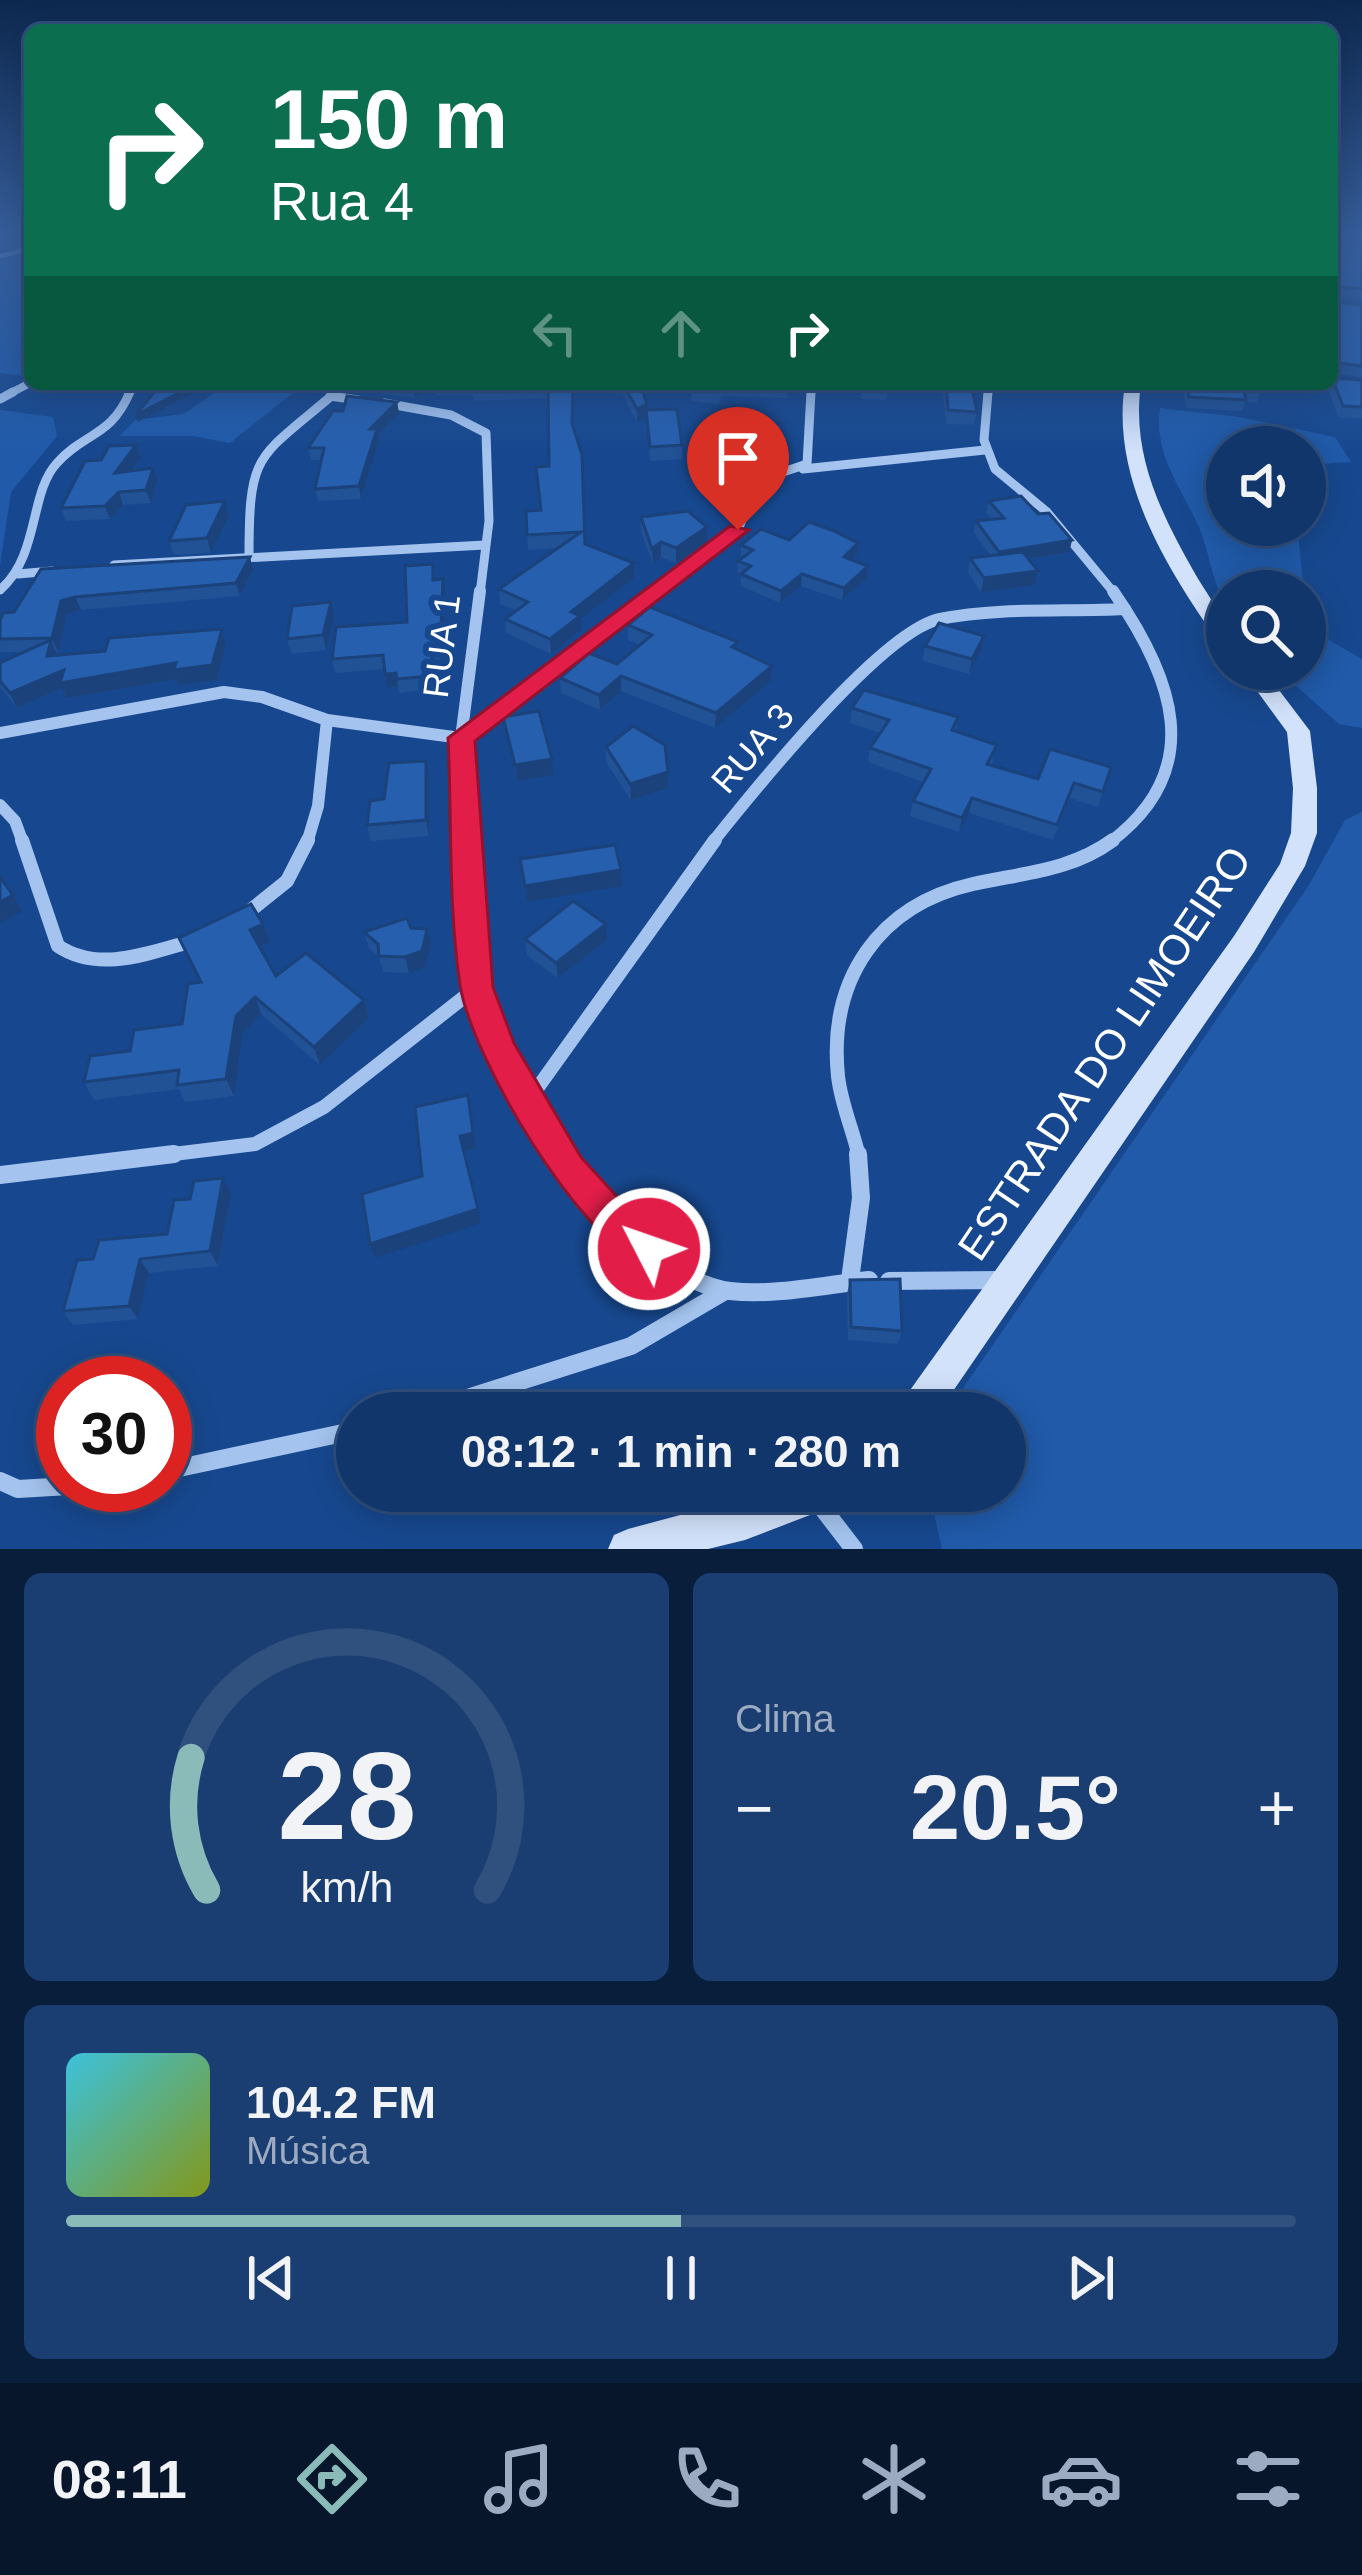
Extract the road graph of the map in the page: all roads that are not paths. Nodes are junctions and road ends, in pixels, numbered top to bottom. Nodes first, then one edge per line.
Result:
1 (130, 390) edge
2 (338, 390) edge
3 (811, 390) edge
4 (988, 390) edge
5 (1132, 390) edge
6 (330, 396) junction
7 (719, 436) dead end
8 (986, 450) junction
9 (803, 469) junction
10 (749, 483) junction
11 (485, 545) junction
12 (249, 557) junction
13 (104, 566) edge
14 (61, 570) edge
15 (18, 574) junction
16 (0, 590) edge
17 (1125, 609) junction
18 (1206, 613) edge
19 (1268, 690) edge
20 (327, 720) junction
21 (0, 733) edge
22 (461, 738) junction
23 (0, 806) edge
24 (231, 922) edge
25 (215, 931) edge
26 (477, 987) junction
27 (531, 1097) junction
28 (0, 1175) edge
29 (850, 1280) junction
30 (1008, 1280) junction
31 (725, 1291) junction
32 (487, 1392) edge
33 (931, 1392) edge
34 (336, 1434) edge
35 (192, 1465) edge
36 (0, 1481) edge
37 (36, 1488) edge
38 (756, 1512) edge
39 (830, 1512) edge
40 (628, 1549) edge
41 (854, 1549) edge

1 - 15 street
2 - 6 street
3 - 9 street
4 - 8 street
5 - 18 street
6 - 11 street, RUA 1
6 - 12 street
7 - 10 street
8 - 9 street
8 - 17 street
9 - 10 street
10 - 22 street
11 - 12 street
11 - 22 street, RUA 1
12 - 13 street
14 - 15 street
15 - 16 street
17 - 27 street, RUA 3
17 - 29 street
19 - 30 street, ESTRADA DO LIMOEIRO
20 - 21 street
20 - 22 street
20 - 24 street
22 - 26 street, RUA 1
23 - 25 street
26 - 27 street, RUA 1
26 - 28 street
27 - 31 street, RUA 1
29 - 30 street, RUA 1
29 - 31 street, RUA 1
30 - 33 street, ESTRADA DO LIMOEIRO
31 - 32 street
34 - 35 street
36 - 37 street
38 - 40 street
39 - 41 street

